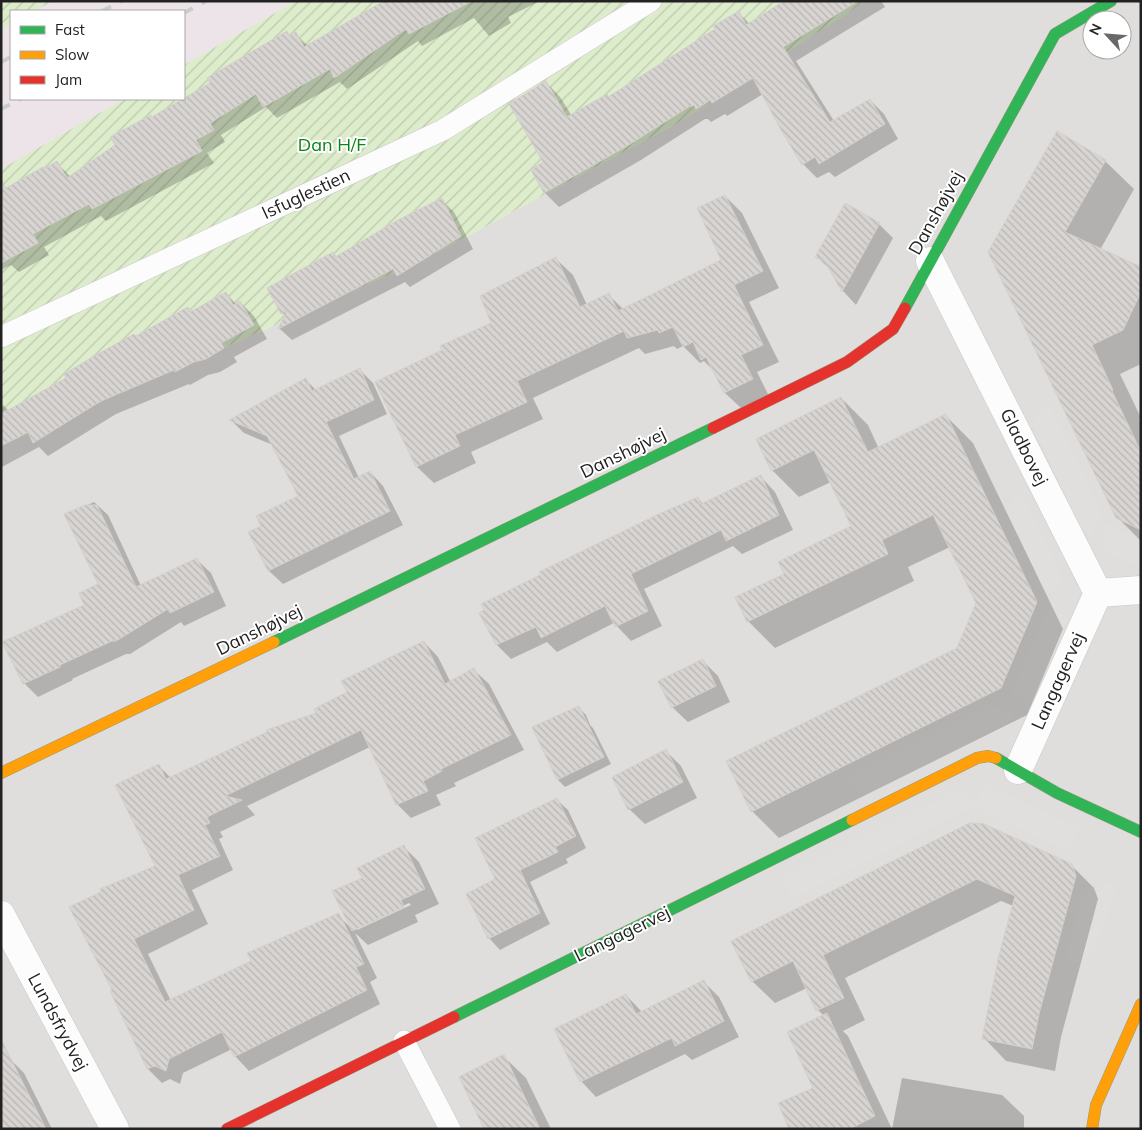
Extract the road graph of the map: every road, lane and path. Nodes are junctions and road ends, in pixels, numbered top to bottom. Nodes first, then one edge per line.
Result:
1 (651, 1) edge
2 (1111, 1) edge
3 (1088, 7) edge
4 (930, 261) junction
5 (1, 337) edge
6 (1141, 590) edge
7 (1098, 593) junction
8 (1018, 770) junction
9 (1, 773) edge
10 (1141, 832) edge
11 (1, 915) edge
12 (1141, 1004) edge
13 (404, 1041) junction
14 (115, 1129) edge
15 (227, 1129) edge
16 (450, 1129) edge
17 (1092, 1129) edge

1 - 5 lane, Isfuglestien
2 - 3 street, Danshøjvej
3 - 4 street, Danshøjvej
4 - 7 street, Gladbovej
4 - 9 street, Danshøjvej
6 - 7 street
7 - 8 street, Langagervej
8 - 10 street, Langagervej
8 - 13 street, Langagervej
11 - 14 street, Lundsfrydvej
12 - 17 street
13 - 15 street, Langagervej
13 - 16 lane

